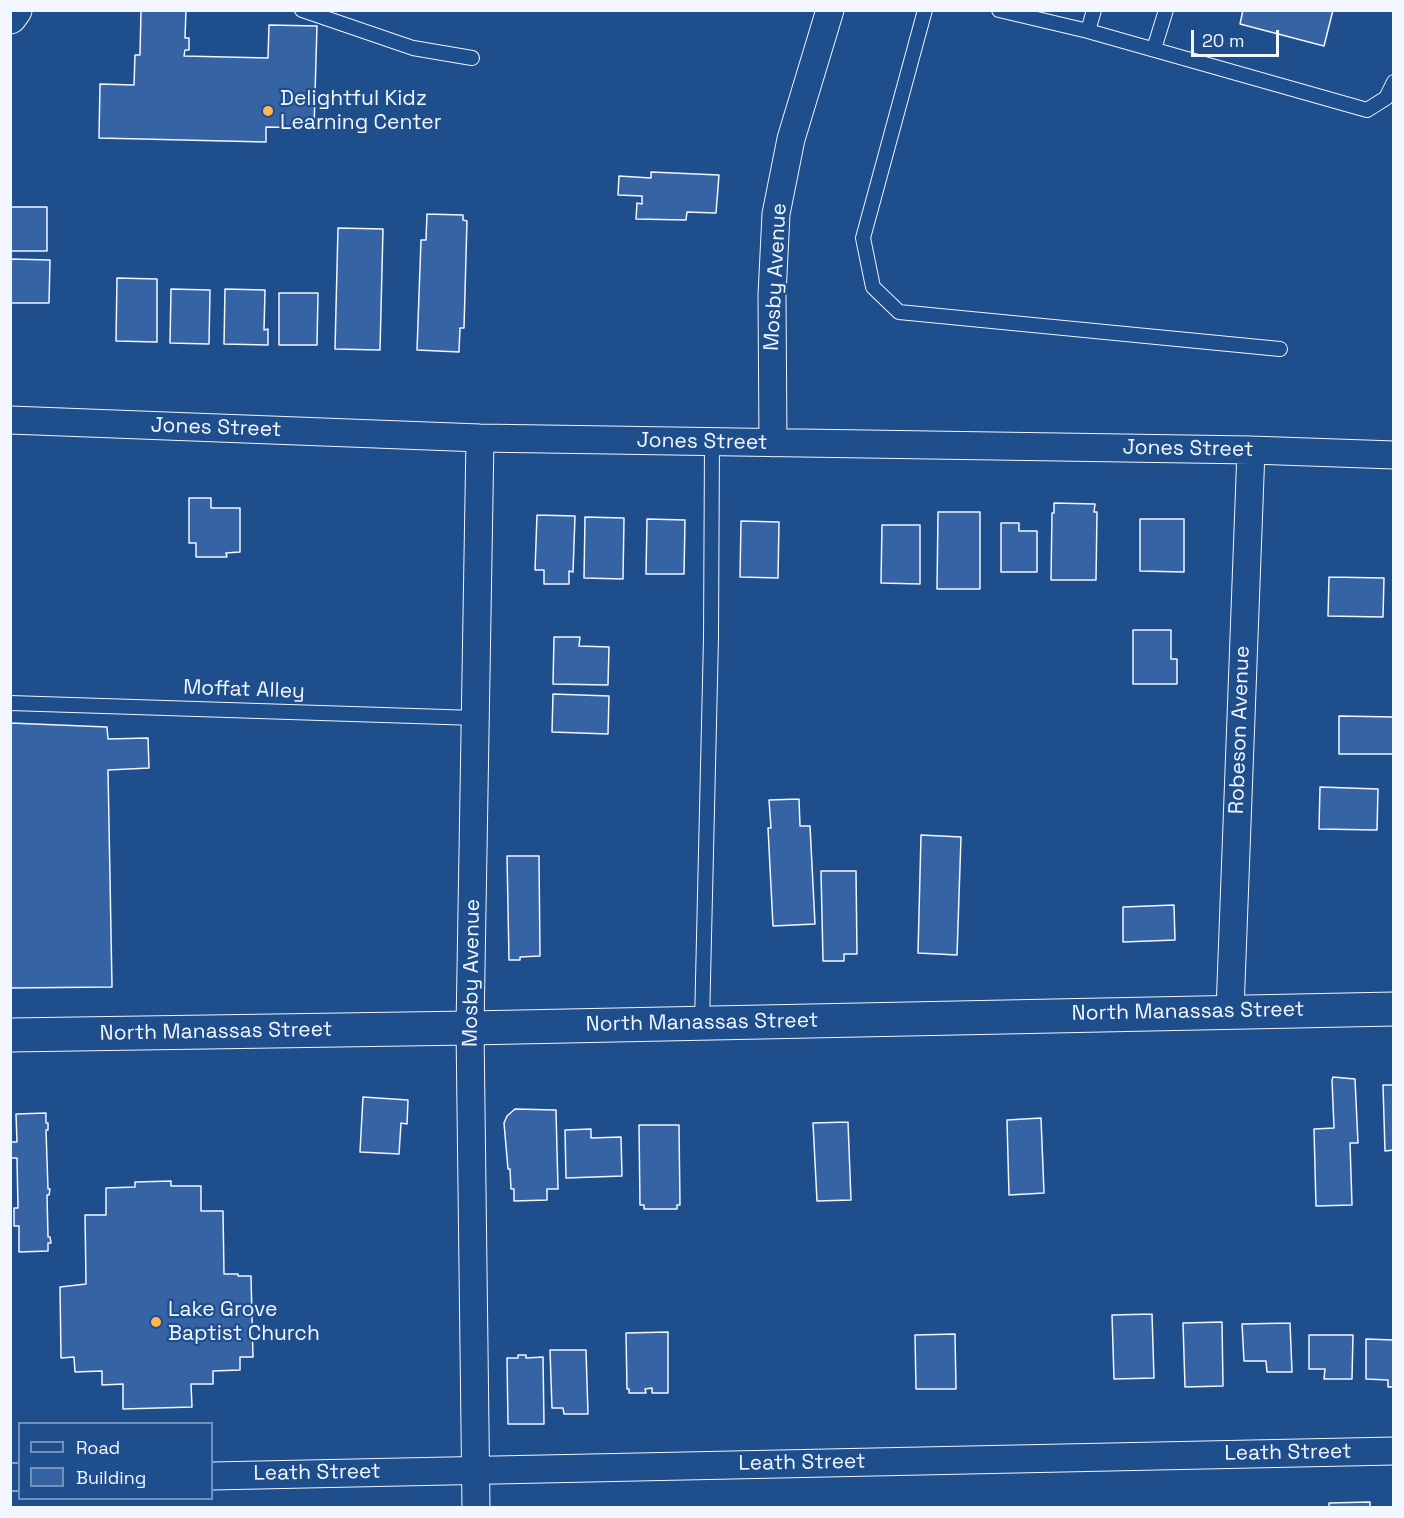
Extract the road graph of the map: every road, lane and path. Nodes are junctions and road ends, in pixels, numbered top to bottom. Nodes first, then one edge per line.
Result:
1 (15, 10) edge
2 (302, 10) edge
3 (830, 10) edge
4 (925, 10) edge
5 (999, 10) edge
6 (1094, 10) edge
7 (1166, 10) edge
8 (10, 18) edge
9 (1088, 30) junction
10 (1154, 49) junction
11 (472, 58) dead end
12 (1394, 82) edge
13 (1280, 349) dead end
14 (10, 420) edge
15 (480, 438) junction
16 (712, 441) junction
17 (773, 443) junction
18 (1251, 450) junction
19 (1394, 455) edge
20 (10, 703) edge
21 (476, 718) junction
22 (1394, 1009) edge
23 (1230, 1011) junction
24 (702, 1023) junction
25 (470, 1028) junction
26 (10, 1035) edge
27 (1394, 1451) edge
28 (476, 1470) junction
29 (213, 1476) edge
30 (476, 1508) edge

1 - 8 street
2 - 11 lane
3 - 17 street, Mosby Avenue
4 - 13 lane
5 - 9 lane
6 - 9 lane
7 - 10 lane
9 - 10 lane
10 - 12 lane
14 - 15 street, Jones Street
15 - 16 street, Jones Street
15 - 21 street, Mosby Avenue
16 - 17 street, Jones Street
16 - 24 lane
17 - 18 street, Jones Street
18 - 19 street, Jones Street
18 - 23 street, Robeson Avenue
20 - 21 lane, Moffat Alley
21 - 25 street, Mosby Avenue
22 - 23 street, North Manassas Street
23 - 24 street, North Manassas Street
24 - 25 street, North Manassas Street
25 - 26 street, North Manassas Street
25 - 28 street, Mosby Avenue
27 - 28 street, Leath Street
28 - 29 street, Leath Street
28 - 30 street, Mosby Avenue

